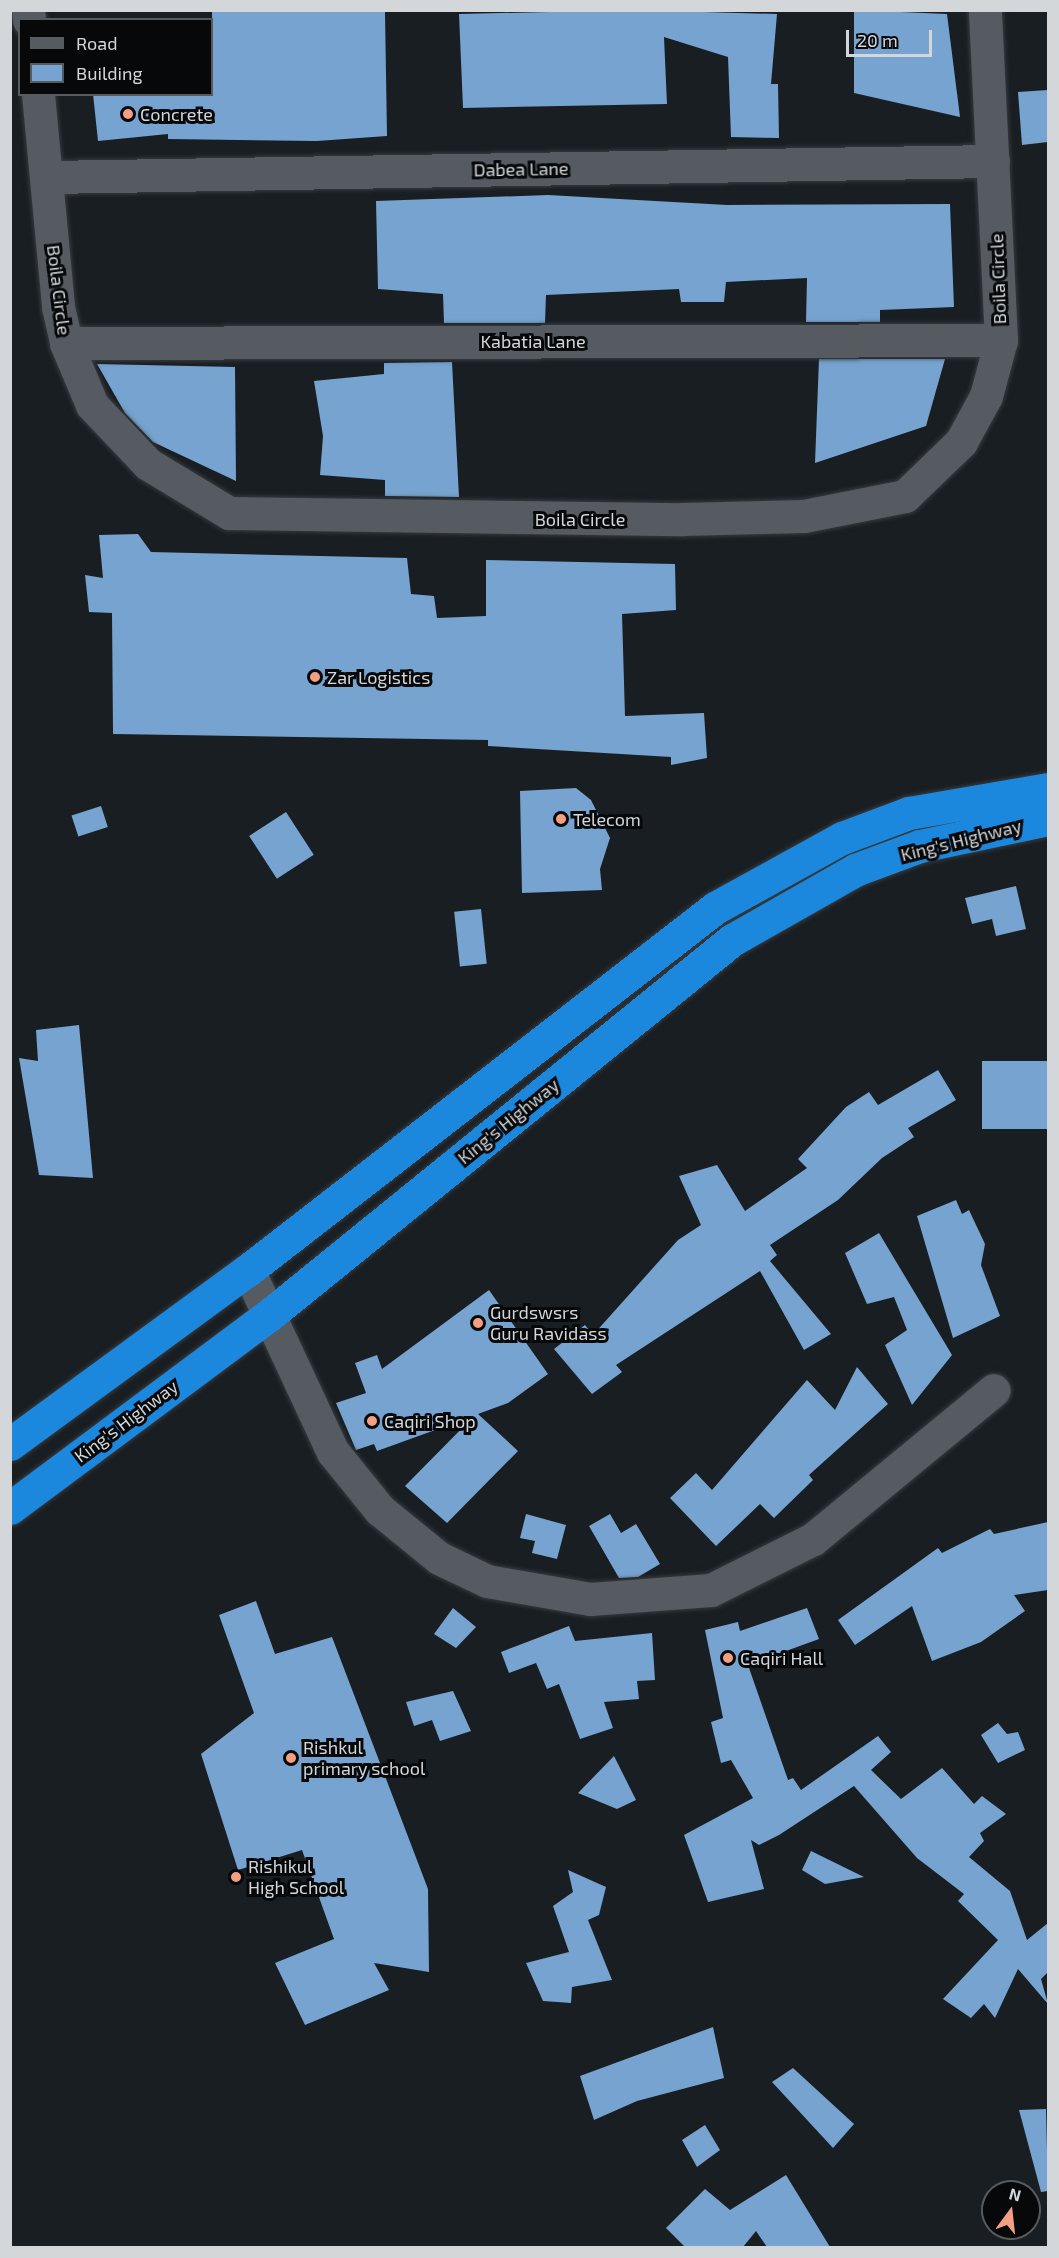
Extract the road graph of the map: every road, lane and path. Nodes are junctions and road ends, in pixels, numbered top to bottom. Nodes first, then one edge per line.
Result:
1 (985, 10) edge
2 (38, 96) edge
3 (993, 161) junction
4 (48, 177) junction
5 (1000, 339) junction
6 (66, 343) junction
7 (1048, 789) edge
8 (1048, 819) edge
9 (248, 1270) junction
10 (268, 1316) junction
11 (994, 1390) dead end
12 (10, 1444) edge
13 (10, 1508) edge

1 - 3 street, Boila Circle
2 - 4 street, Boila Circle
3 - 4 street, Dabea Lane
3 - 5 street, Boila Circle
4 - 6 street, Boila Circle
5 - 6 street, Kabatia Lane
5 - 6 street, Boila Circle
7 - 9 highway, King's Highway
8 - 10 highway, King's Highway
9 - 10 street
9 - 12 highway, King's Highway
10 - 11 street
10 - 13 highway, King's Highway

